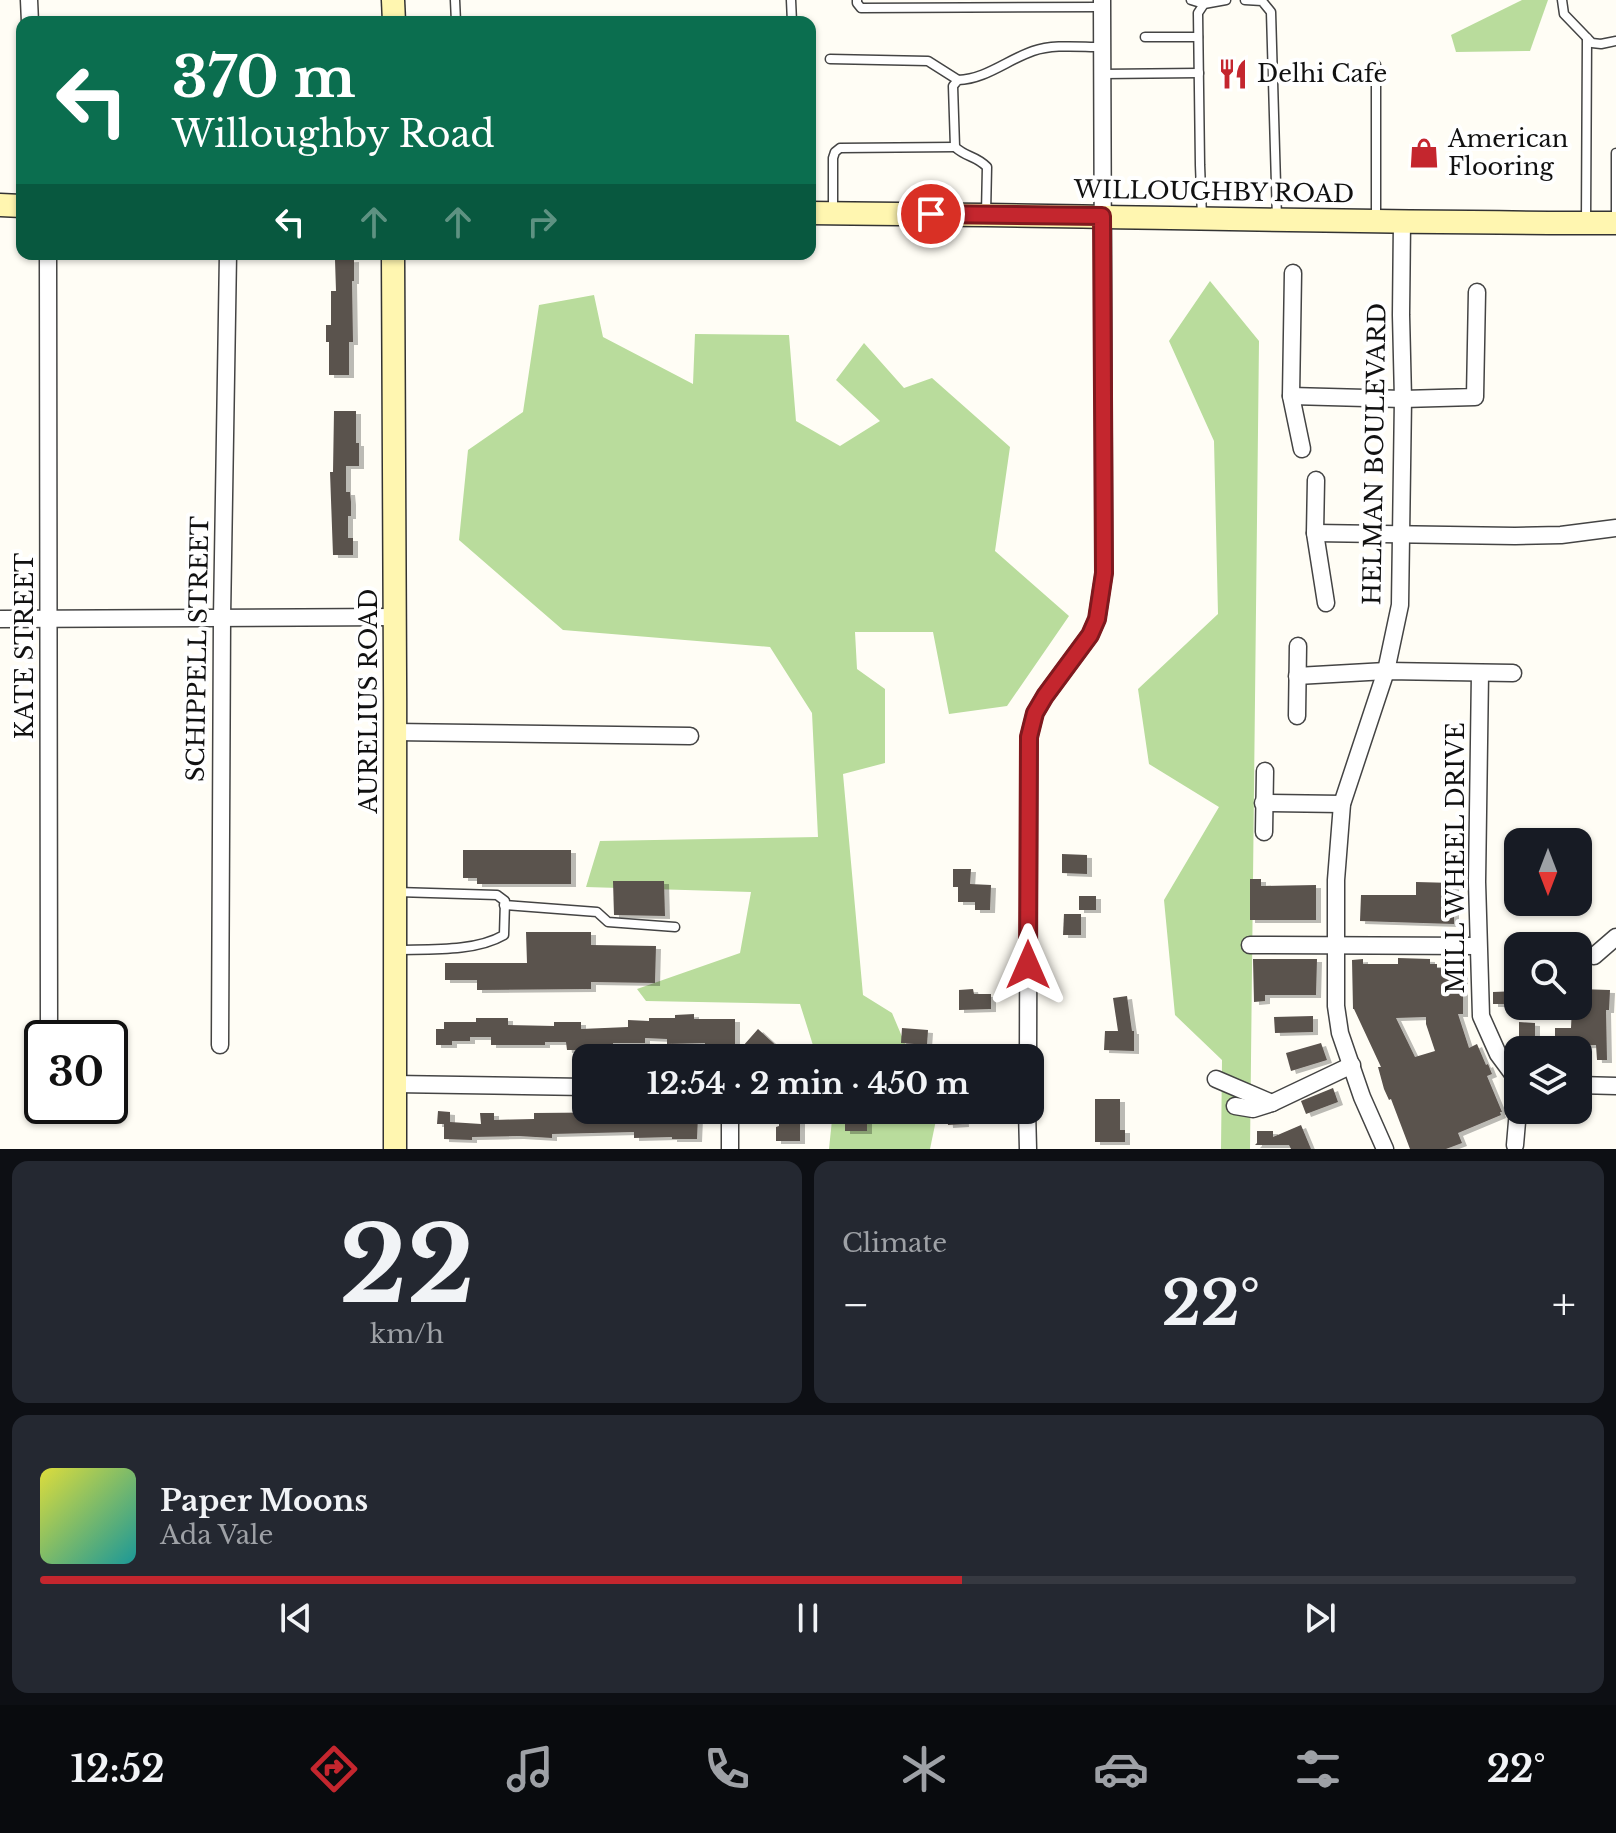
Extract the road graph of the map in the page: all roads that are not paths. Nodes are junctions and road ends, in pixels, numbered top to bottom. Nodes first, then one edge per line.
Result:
1 (857, 0) edge
2 (1191, 0) edge
3 (1226, 0) edge
4 (1245, 0) edge
5 (1562, 0) edge
6 (1102, 4) edge
7 (1204, 4) junction
8 (1145, 37) dead end
9 (1198, 37) junction
10 (1587, 38) junction
11 (1616, 41) edge
12 (1102, 47) junction
13 (830, 59) dead end
14 (1376, 65) dead end
15 (1199, 73) junction
16 (1102, 74) junction
17 (958, 80) junction
18 (955, 147) junction
19 (1616, 153) edge
20 (816, 213) edge
21 (833, 213) junction
22 (986, 214) junction
23 (1102, 216) junction
24 (1202, 218) junction
25 (1277, 219) junction
26 (1376, 222) junction
27 (1402, 222) junction
28 (1586, 223) junction
29 (1616, 223) edge
30 (48, 260) edge
31 (228, 260) edge
32 (393, 260) edge
33 (1293, 273) dead end
34 (1477, 292) dead end
35 (1291, 396) junction
36 (1403, 399) junction
37 (1302, 449) dead end
38 (1316, 480) dead end
39 (1616, 528) edge
40 (1315, 533) junction
41 (1400, 533) junction
42 (1326, 603) dead end
43 (396, 617) junction
44 (222, 618) junction
45 (0, 619) edge
46 (49, 619) junction
47 (1298, 646) dead end
48 (1386, 671) junction
49 (1480, 673) junction
50 (1513, 673) dead end
51 (1297, 676) junction
52 (1297, 716) dead end
53 (394, 732) junction
54 (690, 736) dead end
55 (1265, 771) dead end
56 (1263, 803) junction
57 (1342, 804) junction
58 (1264, 832) dead end
59 (395, 892) junction
60 (504, 905) junction
61 (675, 927) dead end
62 (1616, 937) edge
63 (1250, 945) dead end
64 (1335, 945) junction
65 (1478, 946) junction
66 (395, 950) junction
67 (1594, 956) dead end
68 (49, 1020) edge
69 (1028, 1044) edge
70 (220, 1045) dead end
71 (1504, 1062) edge
72 (1352, 1065) junction
73 (1216, 1079) dead end
74 (395, 1084) junction
75 (1592, 1085) edge
76 (1616, 1086) edge
77 (572, 1087) edge
78 (1272, 1103) junction
79 (1235, 1106) dead end
80 (730, 1124) edge
81 (1027, 1124) edge
82 (1517, 1124) edge
83 (1515, 1145) dead end
84 (395, 1149) edge
85 (730, 1149) edge
86 (1028, 1149) edge
87 (1385, 1149) edge

1 - 6 lane
2 - 7 lane
3 - 7 lane
4 - 25 lane
5 - 10 lane
6 - 12 street
7 - 9 lane
8 - 9 lane
9 - 15 lane
10 - 11 lane
10 - 28 lane
12 - 16 street
12 - 17 lane
13 - 17 lane
14 - 26 lane
15 - 16 lane
15 - 24 lane
16 - 23 street
17 - 18 lane
18 - 21 lane
18 - 22 lane
19 - 29 lane
20 - 21 street, WILLOUGHBY ROAD
21 - 22 street, WILLOUGHBY ROAD
22 - 23 street, WILLOUGHBY ROAD
23 - 24 street, WILLOUGHBY ROAD
23 - 69 street
24 - 25 street, WILLOUGHBY ROAD
25 - 26 street, WILLOUGHBY ROAD
26 - 27 street, WILLOUGHBY ROAD
27 - 28 street, WILLOUGHBY ROAD
27 - 36 street, HELMAN BOULEVARD
28 - 29 street, WILLOUGHBY ROAD
30 - 46 street, KATE STREET
31 - 44 street, SCHIPPELL STREET
32 - 43 street, AURELIUS ROAD
33 - 35 street
34 - 36 street
35 - 36 street
35 - 37 street
36 - 41 street, HELMAN BOULEVARD
38 - 40 street
39 - 41 street
40 - 41 street
40 - 42 street
41 - 48 street, HELMAN BOULEVARD
43 - 44 street
43 - 53 street, AURELIUS ROAD
44 - 46 street
44 - 70 street, SCHIPPELL STREET
45 - 46 street
46 - 68 street, KATE STREET
47 - 51 street
48 - 49 street
48 - 51 street
48 - 57 street, HELMAN BOULEVARD
49 - 50 street
49 - 65 street, MILL WHEEL DRIVE
51 - 52 street
53 - 54 street
53 - 59 street, AURELIUS ROAD
55 - 56 street
56 - 57 street
56 - 58 street
57 - 64 street, HELMAN BOULEVARD
59 - 60 lane
59 - 66 street, AURELIUS ROAD
60 - 61 lane
60 - 66 lane
62 - 67 street
63 - 64 street
64 - 65 street
64 - 72 street, HELMAN BOULEVARD
65 - 71 street, MILL WHEEL DRIVE
66 - 74 street, AURELIUS ROAD
72 - 78 street
72 - 87 street, HELMAN BOULEVARD
73 - 78 street
74 - 77 street
74 - 84 street, AURELIUS ROAD
75 - 76 street
78 - 79 street
80 - 85 street
81 - 86 street
82 - 83 street

